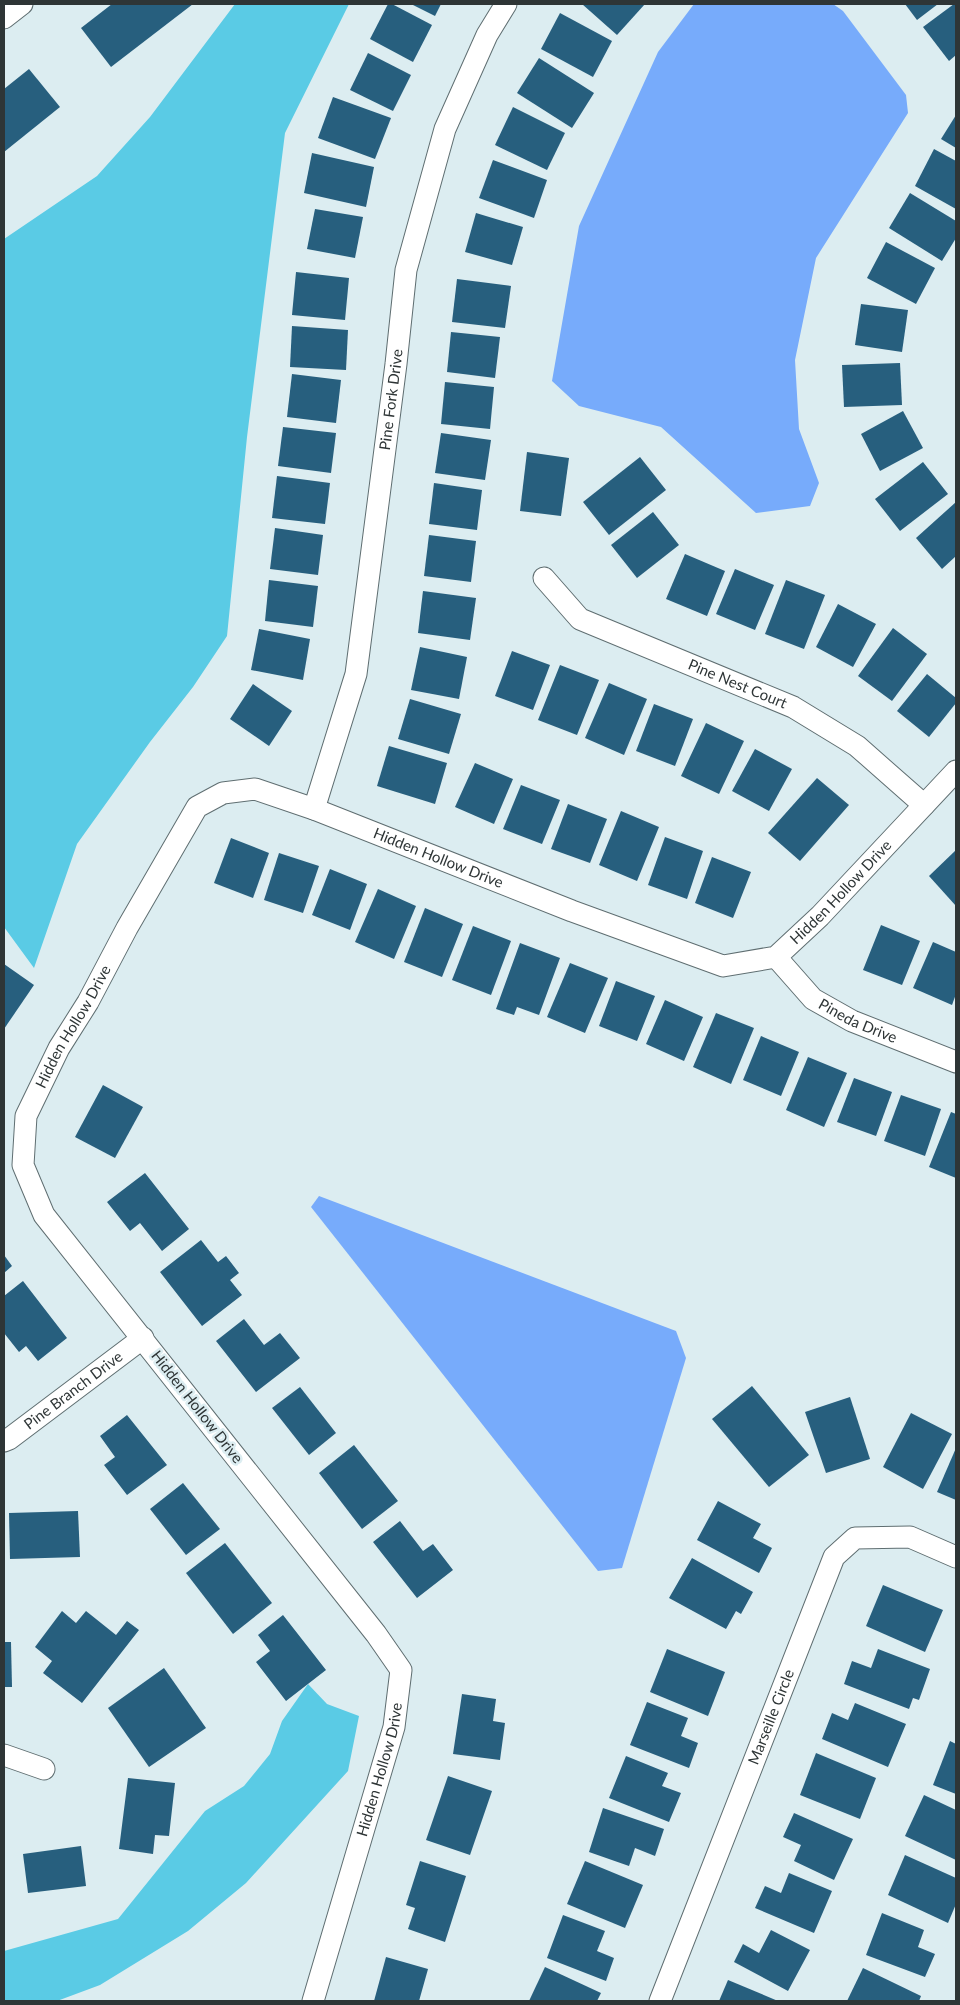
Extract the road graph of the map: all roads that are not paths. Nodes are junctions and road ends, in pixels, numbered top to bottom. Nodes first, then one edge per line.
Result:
1 (22, 4) edge
2 (506, 4) edge
3 (4, 18) edge
4 (544, 578) dead end
5 (956, 771) edge
6 (924, 805) junction
7 (314, 809) junction
8 (776, 957) junction
9 (956, 1062) edge
10 (143, 1338) junction
11 (4, 1441) edge
12 (956, 1557) edge
13 (4, 1755) edge
14 (44, 1769) dead end
15 (313, 2001) edge
16 (660, 2001) edge

1 - 3 street
2 - 7 street, Pine Fork Drive
4 - 6 street, Pine Nest Court
5 - 6 street, Hidden Hollow Drive
6 - 8 street, Hidden Hollow Drive
7 - 8 street, Hidden Hollow Drive
7 - 10 street, Hidden Hollow Drive
8 - 9 street, Pineda Drive
10 - 11 street, Pine Branch Drive
10 - 15 street, Hidden Hollow Drive
12 - 16 street, Marseille Circle
13 - 14 street

